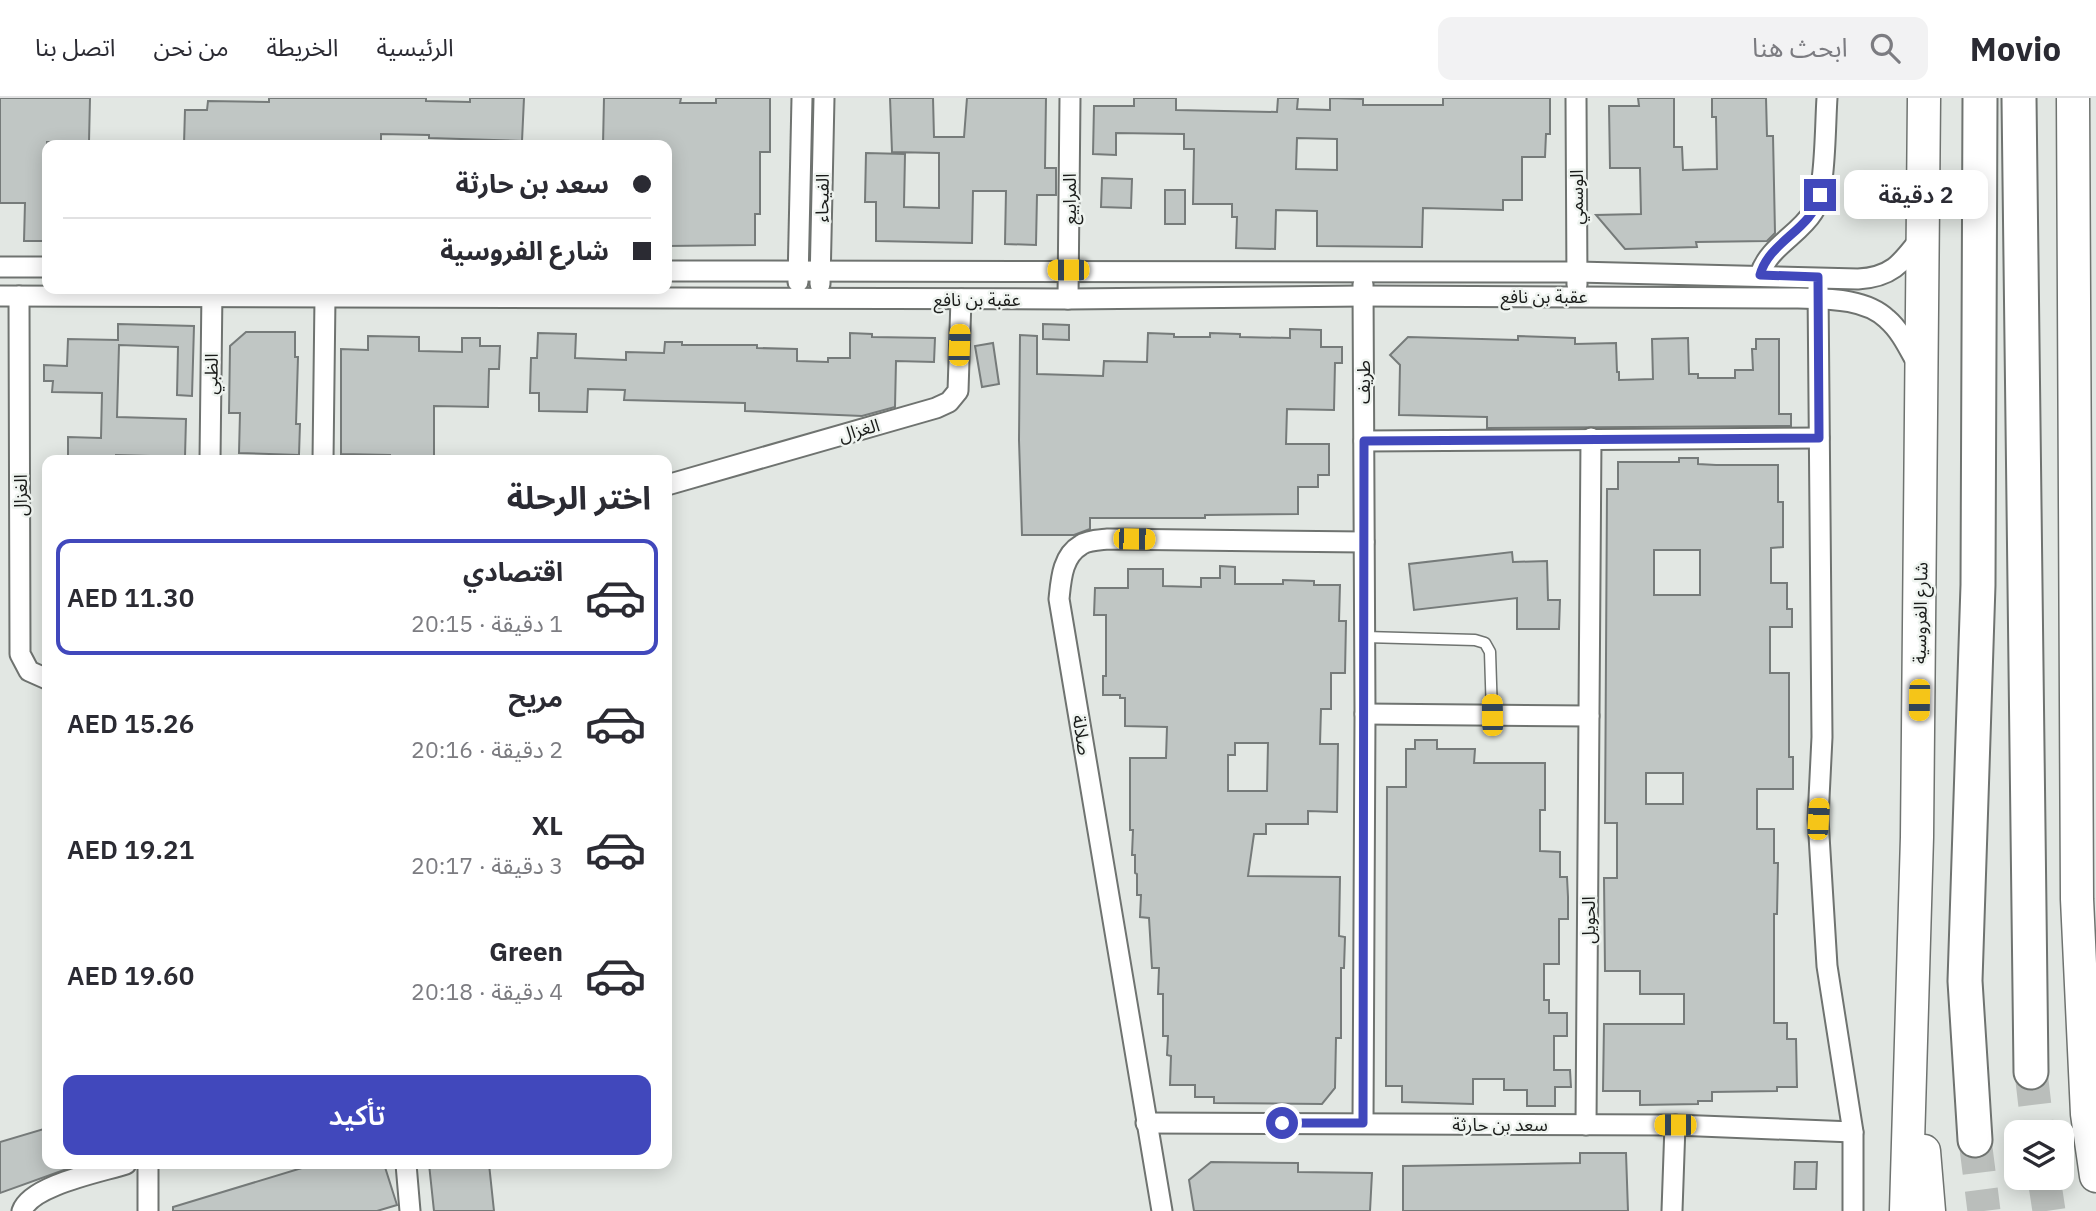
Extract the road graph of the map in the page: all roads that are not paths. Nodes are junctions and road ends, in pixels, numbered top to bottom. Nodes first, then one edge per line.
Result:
1 (802, 98) edge
2 (824, 98) edge
3 (1070, 98) edge
4 (1576, 98) edge
5 (1826, 98) edge
6 (1924, 98) edge
7 (1980, 98) edge
8 (2020, 98) edge
9 (2073, 98) edge
10 (1923, 234) junction
11 (0, 267) edge
12 (42, 267) edge
13 (1068, 270) junction
14 (672, 271) edge
15 (797, 271) junction
16 (1364, 271) junction
17 (820, 272) junction
18 (1577, 272) junction
19 (1672, 273) junction
20 (1760, 275) junction
21 (1818, 277) junction
22 (145, 294) edge
23 (213, 294) edge
24 (241, 294) edge
25 (10, 296) edge
26 (1363, 296) junction
27 (1577, 296) junction
28 (325, 297) junction
29 (1672, 297) junction
30 (797, 299) junction
31 (820, 299) junction
32 (961, 299) junction
33 (1068, 299) junction
34 (1818, 299) junction
35 (1922, 372) junction
36 (1591, 438) junction
37 (1819, 438) junction
38 (1364, 441) junction
39 (209, 455) edge
40 (323, 455) edge
41 (672, 484) edge
42 (1364, 542) junction
43 (1365, 637) junction
44 (42, 677) edge
45 (1365, 714) junction
46 (1492, 715) junction
47 (1589, 716) junction
48 (1912, 1045) junction
49 (2031, 1072) tunnel mouth
50 (1146, 1123) junction
51 (1363, 1123) junction
52 (1586, 1125) junction
53 (1675, 1125) junction
54 (1853, 1132) junction
55 (1975, 1140) tunnel mouth
56 (110, 1169) edge
57 (148, 1169) edge
58 (407, 1169) edge
59 (2096, 1176) edge
60 (22, 1211) edge
61 (148, 1211) edge
62 (410, 1211) edge
63 (1162, 1211) edge
64 (1672, 1211) edge
65 (1853, 1211) edge
66 (1906, 1211) edge
67 (1930, 1211) edge

1 - 15 street, الفيحاء
2 - 17 street, الفيحاء
3 - 13 street, المرابيع
4 - 18 street, الوسمي
5 - 20 street
6 - 10 main road, شارع الفروسية
7 - 55 highway
8 - 49 highway
9 - 59 main road
10 - 21 street, عقبة بن نافع
10 - 35 main road, شارع الفروسية
11 - 12 street
13 - 16 street, عقبة بن نافع
13 - 17 street, عقبة بن نافع
13 - 33 street, المرابيع
14 - 15 street, عقبة بن نافع
15 - 17 street, عقبة بن نافع
15 - 30 street, الفيحاء
16 - 18 street, عقبة بن نافع
16 - 26 street, طريف
17 - 31 street, الفيحاء
18 - 19 street, عقبة بن نافع
18 - 27 street, الوسمي
19 - 20 street, عقبة بن نافع
19 - 29 street
20 - 21 street, عقبة بن نافع
21 - 34 street
22 - 25 street, عقبة بن نافع
23 - 39 street, الظبي
24 - 28 street, عقبة بن نافع
25 - 44 street, الغزال
26 - 27 street, عقبة بن نافع
26 - 33 street, عقبة بن نافع
26 - 38 street, طريف
27 - 29 street, عقبة بن نافع
28 - 30 street, عقبة بن نافع
28 - 40 street
29 - 34 street, عقبة بن نافع
30 - 31 street, عقبة بن نافع
31 - 32 street, عقبة بن نافع
32 - 33 street, عقبة بن نافع
32 - 41 street, الغزال
34 - 35 street, عقبة بن نافع
34 - 37 street
35 - 48 main road, شارع الفروسية
36 - 37 street
36 - 38 street
36 - 47 street, الحويل
37 - 54 street
38 - 42 street, طريف
42 - 43 street, طريف
42 - 50 street, صلالة
43 - 45 street, طريف
43 - 46 lane
45 - 46 street
45 - 51 street, طريف
46 - 47 street
47 - 52 street, الحويل
48 - 66 main road, شارع الفروسية
48 - 67 main road
50 - 51 street, سعد بن حارثة
50 - 63 street, صلالة
51 - 52 street, سعد بن حارثة
52 - 53 street, سعد بن حارثة
53 - 54 street, سعد بن حارثة
53 - 64 street
54 - 65 street
56 - 60 street
57 - 61 street
58 - 62 street

